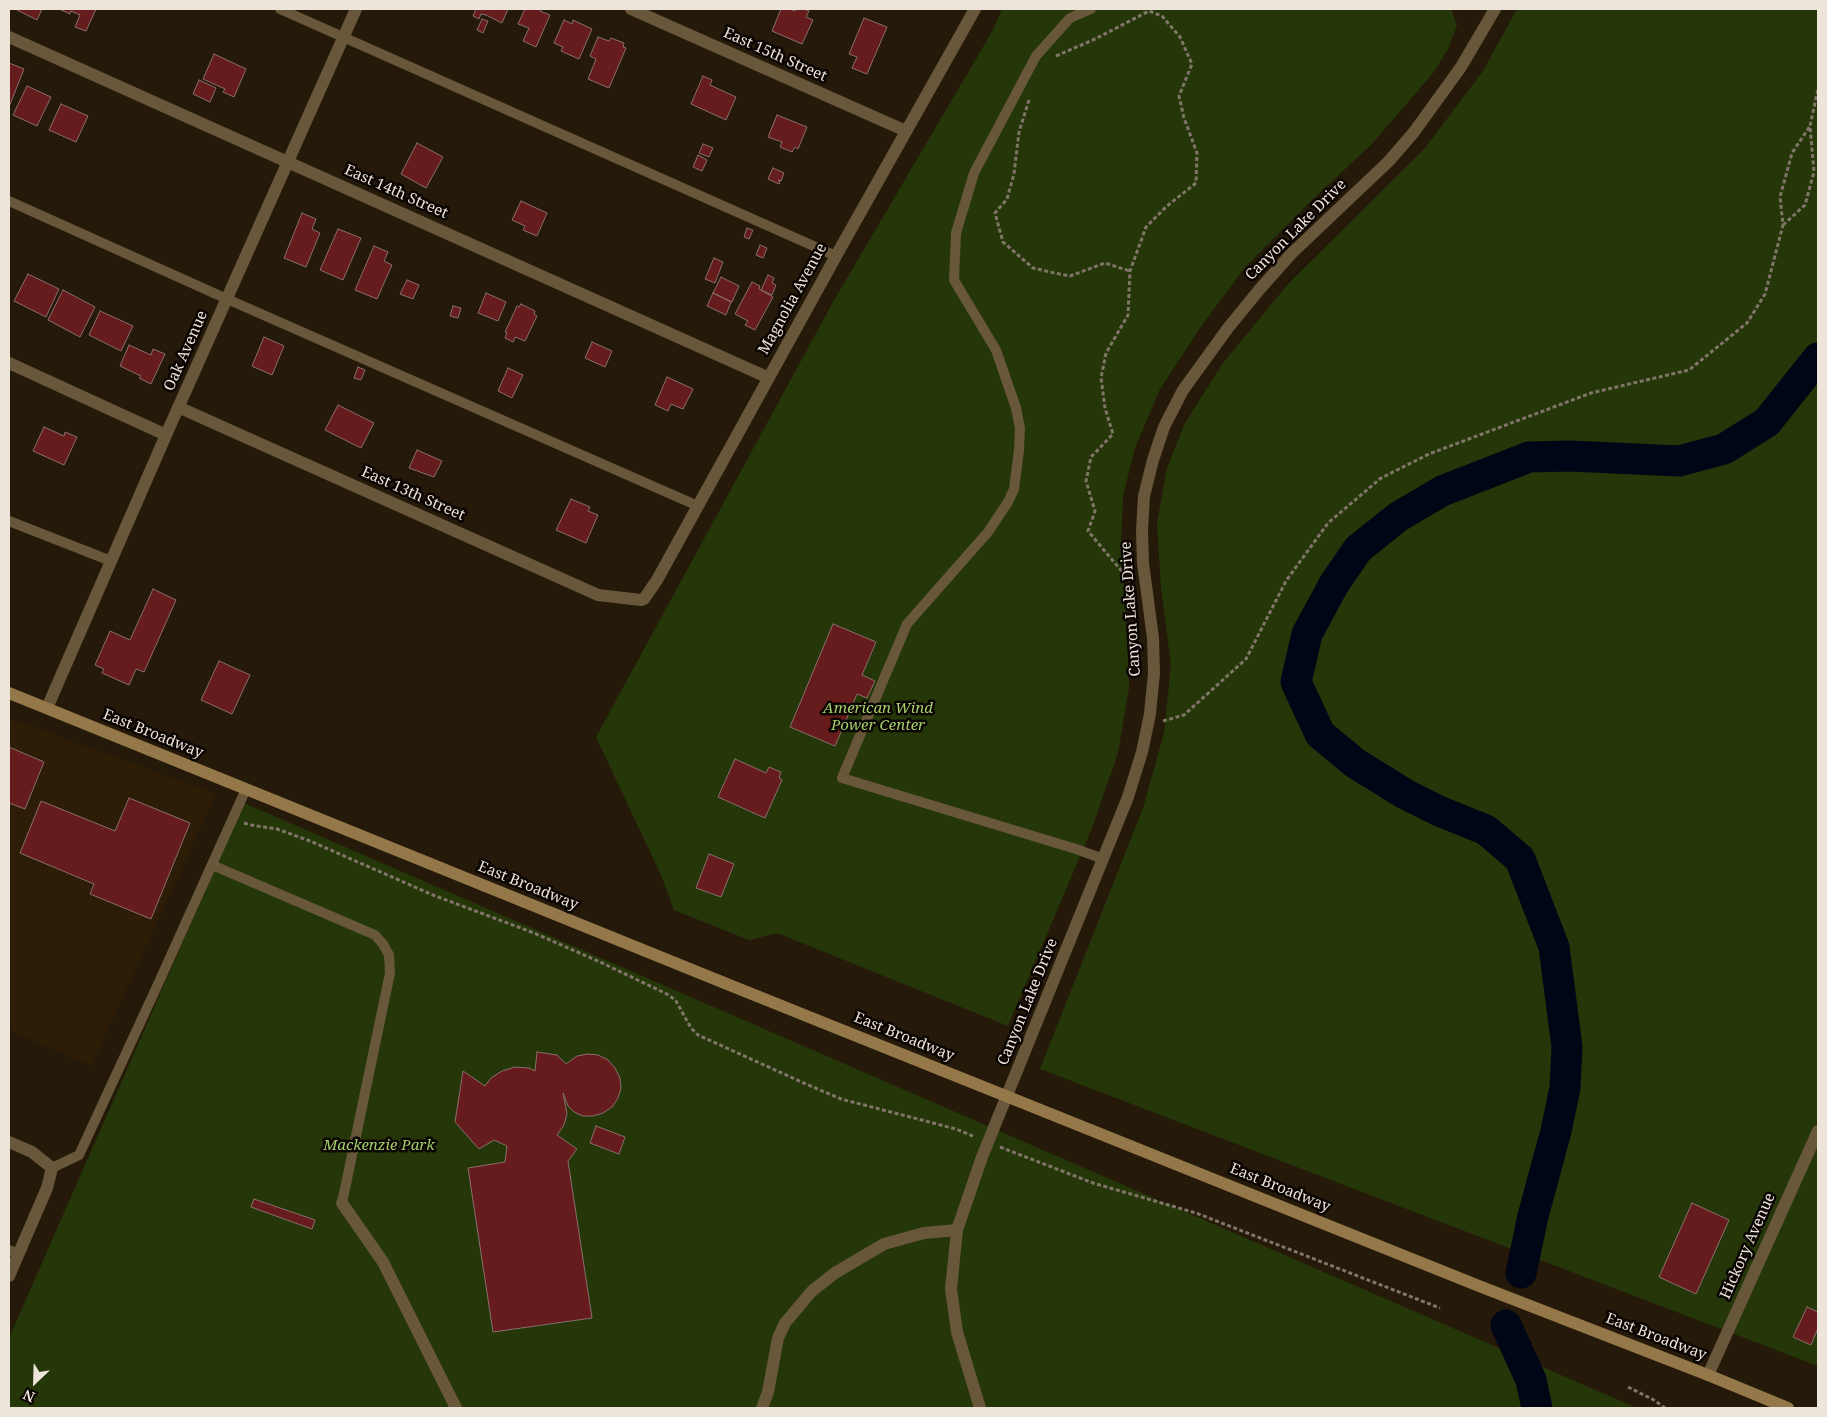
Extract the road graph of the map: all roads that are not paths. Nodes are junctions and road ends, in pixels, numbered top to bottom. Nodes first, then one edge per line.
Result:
1 (280, 9) edge
2 (356, 9) edge
3 (631, 9) edge
4 (1091, 9) edge
5 (1495, 9) edge
6 (972, 10) edge
7 (9, 37) edge
8 (344, 37) junction
9 (906, 131) junction
10 (288, 161) junction
11 (9, 201) edge
12 (836, 256) junction
13 (227, 299) junction
14 (9, 363) edge
15 (769, 378) junction
16 (178, 407) junction
17 (166, 435) junction
18 (698, 506) junction
19 (9, 520) edge
20 (111, 561) junction
21 (637, 600) joint
22 (9, 693) edge
23 (47, 708) junction
24 (246, 789) junction
25 (1103, 859) junction
26 (212, 864) junction
27 (1008, 1096) junction
28 (1818, 1131) edge
29 (9, 1142) edge
30 (52, 1168) junction
31 (342, 1203) joint
32 (957, 1230) junction
33 (14, 1252) edge
34 (9, 1276) edge
35 (1708, 1375) junction
36 (456, 1408) edge
37 (762, 1408) edge
38 (980, 1408) edge
39 (1788, 1408) edge

1 - 8 lane
2 - 8 street, Oak Avenue
3 - 9 street, East 15th Street
4 - 25 lane
5 - 25 street, Canyon Lake Drive
6 - 9 street, Magnolia Avenue
7 - 10 street, East 14th Street
8 - 10 street, Oak Avenue
8 - 12 lane
9 - 12 street, Magnolia Avenue
10 - 13 street, Oak Avenue
10 - 15 street, East 14th Street
11 - 13 lane
12 - 15 street, Magnolia Avenue
13 - 16 street, Oak Avenue
13 - 18 lane
14 - 17 street
15 - 18 street, Magnolia Avenue
16 - 17 street, Oak Avenue
16 - 21 street, East 13th Street
17 - 20 street, Oak Avenue
18 - 21 street, Magnolia Avenue
19 - 20 lane
20 - 23 street, Oak Avenue
22 - 23 main road, East Broadway
23 - 24 main road, East Broadway
24 - 26 lane
24 - 27 main road, East Broadway
25 - 27 street, Canyon Lake Drive
26 - 30 lane
26 - 31 lane
27 - 32 street, Canyon Lake Drive
27 - 35 main road, East Broadway
28 - 35 street, Hickory Avenue
29 - 30 street
30 - 33 street
31 - 36 street
32 - 37 street
32 - 38 street, Canyon Lake Drive
33 - 34 street
35 - 39 main road, East Broadway

